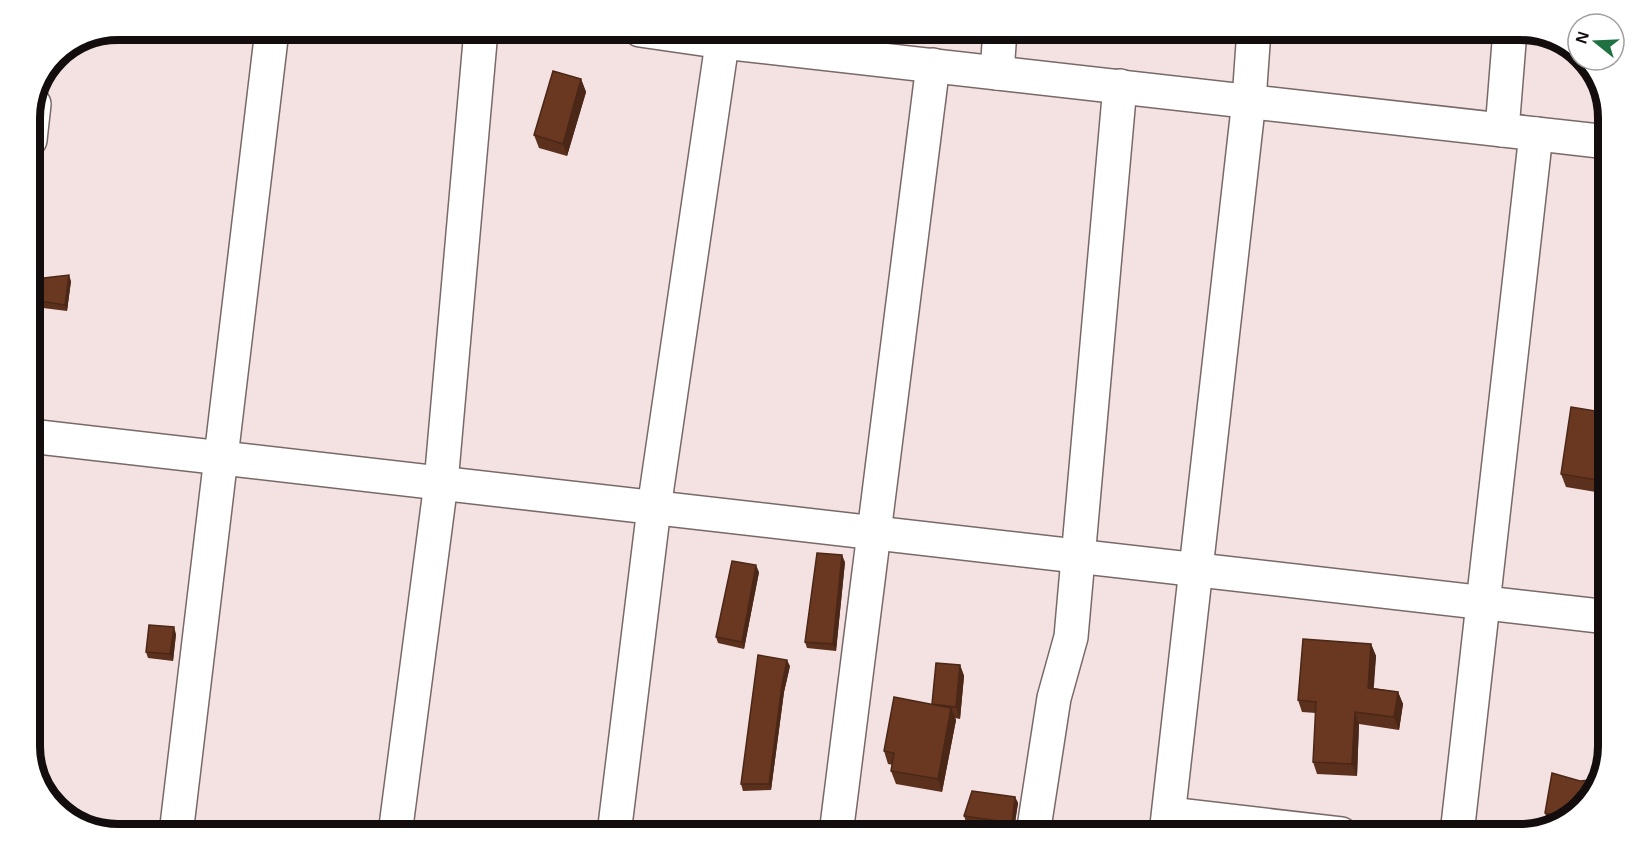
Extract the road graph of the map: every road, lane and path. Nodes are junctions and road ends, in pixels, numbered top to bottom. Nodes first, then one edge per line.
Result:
1 (271, 40) edge
2 (480, 40) edge
3 (722, 40) edge
4 (752, 40) edge
5 (999, 40) edge
6 (1253, 40) edge
7 (1509, 40) edge
8 (933, 65) junction
9 (997, 73) junction
10 (1120, 86) junction
11 (1249, 100) junction
12 (1502, 130) junction
13 (1536, 134) junction
14 (1597, 141) edge
15 (41, 437) edge
16 (221, 458) junction
17 (441, 483) junction
18 (654, 508) junction
19 (873, 533) junction
20 (1078, 556) junction
21 (1196, 570) junction
22 (1483, 603) junction
23 (1598, 616) edge
24 (177, 824) edge
25 (396, 824) edge
26 (615, 824) edge
27 (837, 824) edge
28 (1035, 824) edge
29 (1168, 824) edge
30 (1458, 824) edge

1 - 16 street
2 - 17 street
3 - 18 street
4 - 8 street
5 - 9 street
6 - 11 street
7 - 12 street
8 - 9 street
8 - 19 street
9 - 10 street
10 - 11 street
10 - 20 street
11 - 12 street
11 - 21 street
12 - 13 street
13 - 14 street
13 - 22 street
15 - 16 street
16 - 17 street
16 - 24 street
17 - 18 street
17 - 25 street
18 - 19 street
18 - 26 street
19 - 20 street
19 - 27 street
20 - 21 street
20 - 28 street
21 - 22 street
21 - 29 street
22 - 23 street
22 - 30 street

